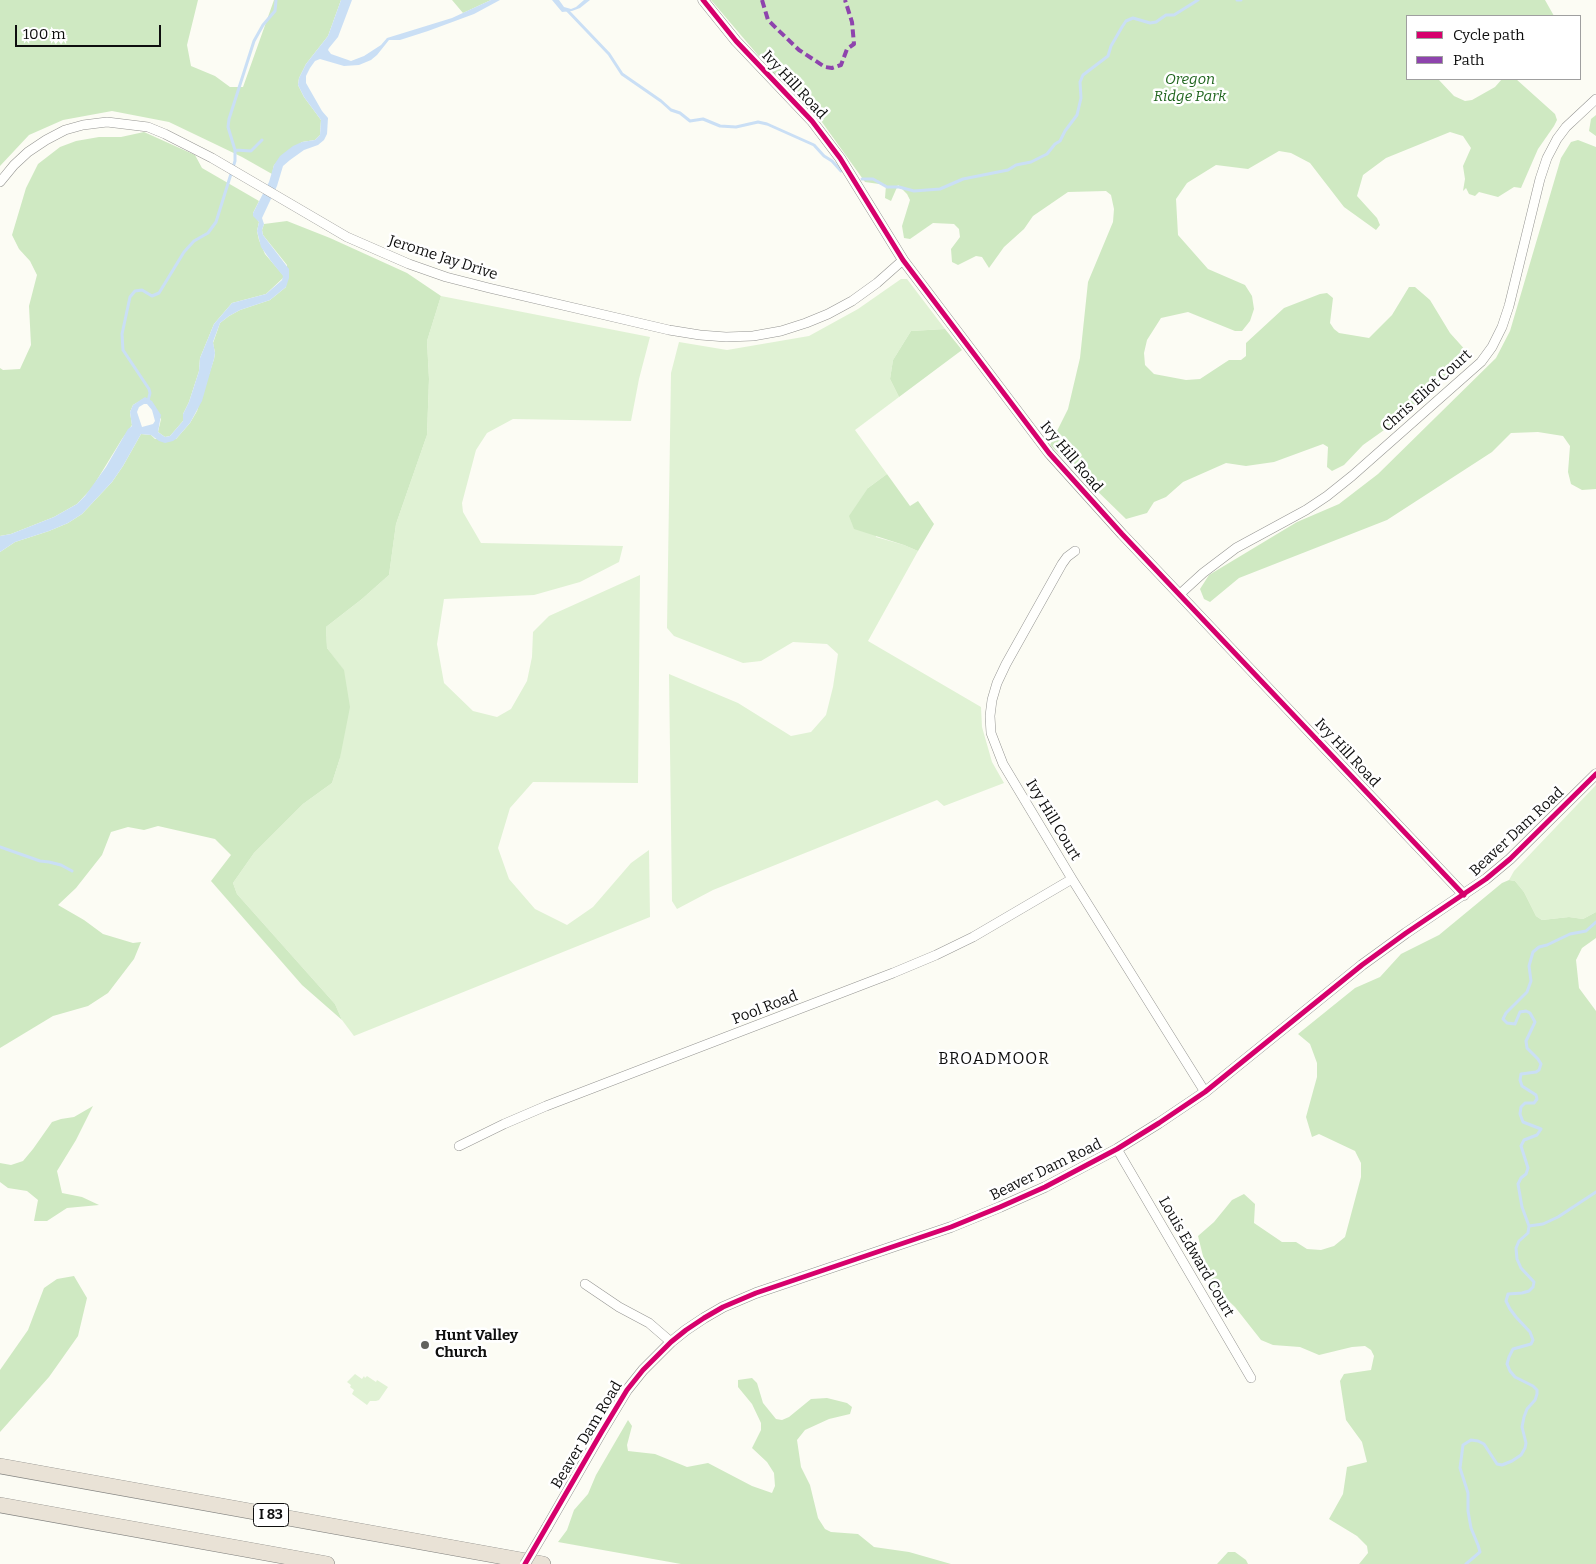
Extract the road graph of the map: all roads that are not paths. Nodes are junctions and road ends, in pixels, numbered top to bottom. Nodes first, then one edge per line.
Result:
1 (703, 0) edge
2 (1596, 100) edge
3 (0, 182) edge
4 (903, 260) junction
5 (1075, 551) dead end
6 (1180, 594) junction
7 (1596, 774) edge
8 (1072, 879) junction
9 (1464, 895) junction
10 (1205, 1092) junction
11 (459, 1146) dead end
12 (1117, 1149) junction
13 (585, 1284) dead end
14 (671, 1342) junction
15 (1252, 1378) dead end
16 (0, 1466) edge
17 (0, 1505) edge
18 (327, 1564) edge
19 (525, 1564) edge
20 (543, 1564) edge

1 - 4 street, Ivy Hill Road
2 - 6 street, Chris Eliot Court
3 - 4 street, Jerome Jay Drive
4 - 6 street, Ivy Hill Road
5 - 8 street, Ivy Hill Court
6 - 9 street, Ivy Hill Road
7 - 9 street, Beaver Dam Road
8 - 10 street, Ivy Hill Court
8 - 11 street, Pool Road
9 - 10 street, Beaver Dam Road
10 - 12 street, Beaver Dam Road
12 - 14 street, Beaver Dam Road
12 - 15 street, Louis Edward Court
13 - 14 street
14 - 19 street, Beaver Dam Road, bridge
16 - 20 highway, I 83
17 - 18 highway

